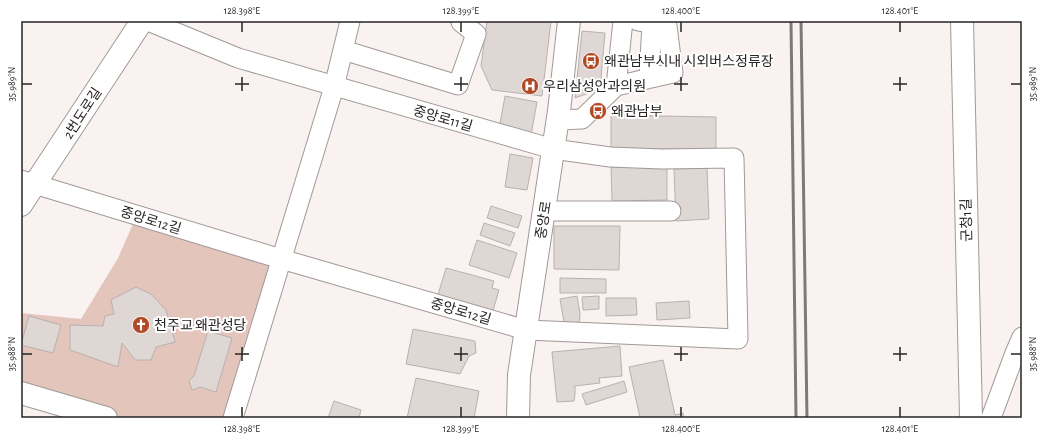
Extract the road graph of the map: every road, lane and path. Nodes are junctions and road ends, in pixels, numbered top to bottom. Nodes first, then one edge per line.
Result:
1 (142, 21) edge
2 (148, 21) edge
3 (350, 21) edge
4 (462, 21) edge
5 (569, 21) edge
6 (623, 21) edge
7 (962, 21) edge
8 (645, 22) edge
9 (343, 50) junction
10 (616, 86) junction
11 (334, 87) junction
12 (558, 120) junction
13 (553, 149) junction
14 (28, 182) edge
15 (21, 205) edge
16 (544, 211) junction
17 (671, 211) dead end
18 (281, 259) junction
19 (526, 330) junction
20 (1022, 337) edge
21 (21, 393) edge
22 (106, 418) edge
23 (233, 418) edge
24 (518, 418) edge
25 (971, 418) edge
26 (991, 418) edge

1 - 14 street, 2번도로길
2 - 11 street, 중앙로11길
3 - 9 street
4 - 9 street
5 - 12 street, 중앙로
6 - 10 street
7 - 25 street, 군청1길
8 - 10 street
9 - 11 street
10 - 12 street
11 - 13 street, 중앙로11길
11 - 18 street
12 - 13 street, 중앙로
13 - 16 street, 중앙로
13 - 19 street, 중앙로11길
14 - 15 street, 2번도로길
14 - 18 street, 중앙로12길
16 - 17 street
16 - 19 street, 중앙로
18 - 19 street, 중앙로12길
18 - 23 street
19 - 24 street, 중앙로
20 - 26 street
21 - 22 street

